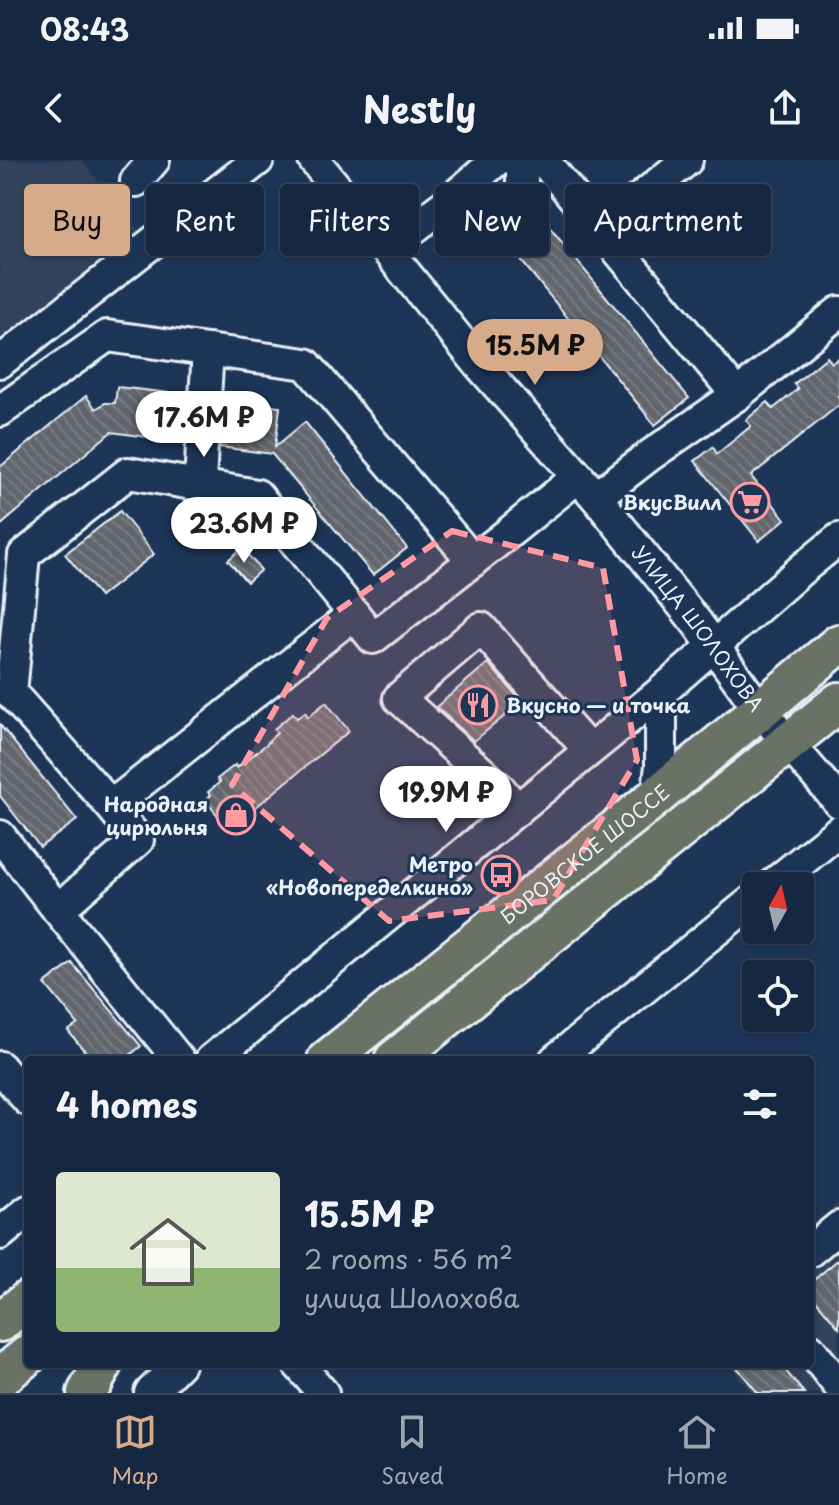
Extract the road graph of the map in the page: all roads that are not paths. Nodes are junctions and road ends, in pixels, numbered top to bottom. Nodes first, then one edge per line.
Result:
1 (258, 160) edge
2 (314, 160) edge
3 (497, 160) edge
4 (516, 160) edge
5 (543, 160) edge
6 (687, 160) edge
7 (333, 184) edge
8 (522, 184) edge
9 (658, 184) edge
10 (565, 187) edge
11 (419, 224) edge
12 (392, 256) edge
13 (622, 256) edge
14 (839, 312) edge
15 (208, 350) junction
16 (0, 362) edge
17 (737, 395) junction
18 (205, 398) tunnel mouth
19 (0, 411) edge
20 (202, 445) tunnel mouth
21 (200, 485) junction
22 (587, 487) junction
23 (839, 539) edge
24 (473, 561) junction
25 (9, 608) edge
26 (354, 614) junction
27 (839, 644) edge
28 (713, 646) junction
29 (661, 692) junction
30 (839, 702) edge
31 (760, 710) junction
32 (788, 742) junction
33 (589, 750) junction
34 (657, 796) junction
35 (839, 802) edge
36 (111, 806) junction
37 (517, 810) junction
38 (839, 831) edge
39 (0, 836) edge
40 (788, 872) edge
41 (742, 909) edge
42 (58, 910) junction
43 (176, 1056) edge
44 (216, 1056) edge
45 (332, 1056) edge
46 (399, 1056) edge
47 (560, 1056) edge
48 (0, 1067) edge
49 (24, 1095) edge
50 (24, 1214) edge
51 (839, 1227) edge
52 (0, 1234) edge
53 (814, 1248) edge
54 (24, 1303) edge
55 (0, 1322) edge
56 (814, 1354) edge
57 (24, 1358) edge
58 (101, 1368) edge
59 (175, 1368) edge
60 (301, 1368) edge
61 (0, 1378) edge
62 (839, 1386) edge
63 (87, 1393) edge
64 (150, 1393) edge
65 (323, 1393) edge

1 - 16 street
2 - 7 street, УЛИЦА ШОЛОХОВА
3 - 11 street
4 - 8 street
5 - 10 street
6 - 9 street
12 - 22 street, УЛИЦА ШОЛОХОВА
13 - 17 street
14 - 17 street
15 - 18 street
15 - 19 street
15 - 24 street
17 - 22 street
20 - 21 street
21 - 25 street
21 - 26 street
22 - 24 street
22 - 28 street, УЛИЦА ШОЛОХОВА
23 - 28 street
24 - 26 street
25 - 36 street
26 - 36 street
27 - 31 main road, БОРОВСКОЕ ШОССЕ
28 - 29 street
28 - 31 street, УЛИЦА ШОЛОХОВА
29 - 33 street
29 - 34 street
30 - 32 main road, БОРОВСКОЕ ШОССЕ
31 - 32 street, УЛИЦА ШОЛОХОВА
31 - 34 main road, БОРОВСКОЕ ШОССЕ
32 - 35 street, УЛИЦА ШОЛОХОВА
32 - 46 main road, БОРОВСКОЕ ШОССЕ
33 - 37 street
33 - 37 street
34 - 45 main road, БОРОВСКОЕ ШОССЕ
36 - 42 street
37 - 44 street
38 - 40 street
39 - 42 street
41 - 47 street
42 - 43 street
48 - 49 street
50 - 52 street
51 - 53 street
54 - 55 main road
56 - 62 street
57 - 61 main road
58 - 63 main road
59 - 64 street
60 - 65 street

